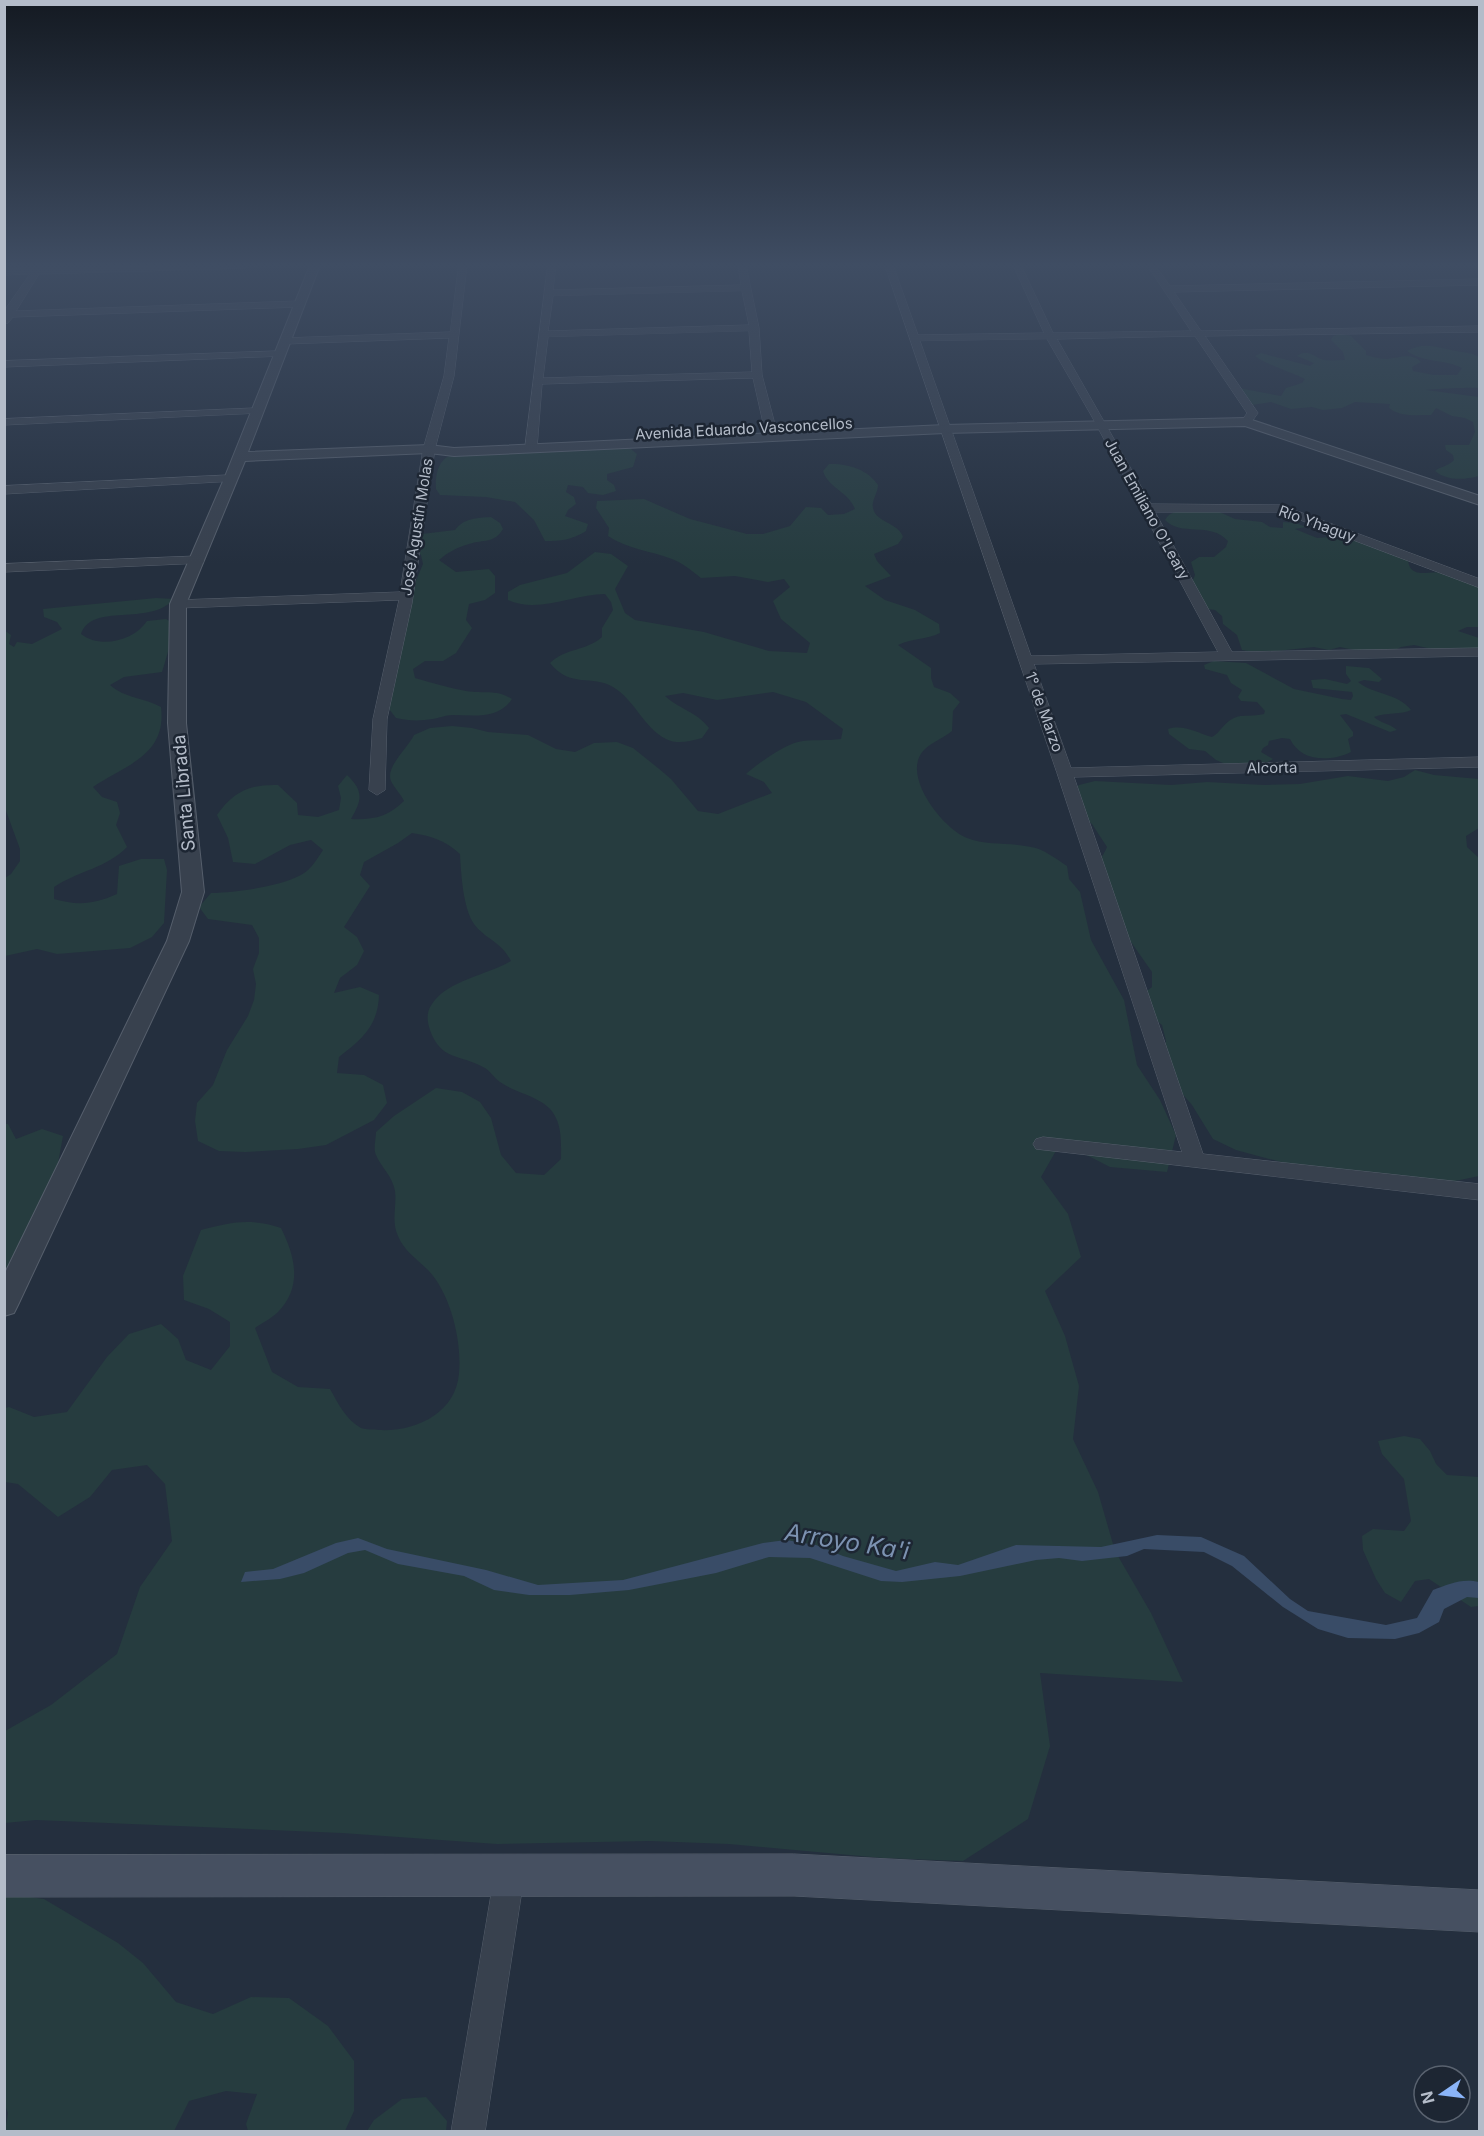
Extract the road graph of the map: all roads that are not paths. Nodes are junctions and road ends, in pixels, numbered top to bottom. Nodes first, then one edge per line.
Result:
1 (275, 365) edge
2 (450, 365) edge
3 (540, 365) edge
4 (756, 365) edge
5 (924, 365) edge
6 (1067, 365) edge
7 (1216, 365) edge
8 (757, 375) junction
9 (537, 381) junction
10 (256, 411) junction
11 (1249, 418) junction
12 (1099, 420) junction
13 (4, 422) edge
14 (944, 425) junction
15 (770, 432) junction
16 (531, 443) junction
17 (429, 449) junction
18 (240, 457) junction
19 (231, 479) junction
20 (4, 490) edge
21 (1477, 495) edge
22 (1146, 508) junction
23 (198, 560) junction
24 (4, 568) edge
25 (1479, 584) edge
26 (406, 596) junction
27 (178, 604) junction
28 (1479, 652) edge
29 (1228, 657) junction
30 (1025, 660) junction
31 (1479, 762) edge
32 (1065, 773) junction
33 (377, 790) dead end
34 (1043, 1144) dead end
35 (1195, 1161) junction
36 (1479, 1192) edge
37 (4, 1305) edge
38 (4, 1876) edge
39 (509, 1877) junction
40 (1479, 1911) edge
41 (468, 2132) edge

1 - 10 street, Santa Librada
2 - 17 street, José Agustín Molas
3 - 9 street
4 - 8 street
5 - 14 street, 1° de Marzo
6 - 12 street, Juan Emiliano O'Leary
7 - 11 street
8 - 9 street
8 - 15 street
9 - 16 street
10 - 13 street
10 - 18 street, Santa Librada
11 - 12 street, Avenida Eduardo Vasconcellos
11 - 21 street, Avenida Eduardo Vasconcellos
12 - 14 street, Avenida Eduardo Vasconcellos
12 - 22 street, Juan Emiliano O'Leary
14 - 15 street, Avenida Eduardo Vasconcellos
14 - 30 street, 1° de Marzo
15 - 16 street, Avenida Eduardo Vasconcellos
16 - 17 street, Avenida Eduardo Vasconcellos
17 - 18 street, Avenida Eduardo Vasconcellos
17 - 26 street, José Agustín Molas
18 - 19 street, Santa Librada
19 - 20 street
19 - 23 street, Santa Librada
22 - 25 street, Río Yhaguy
22 - 29 street, Juan Emiliano O'Leary
23 - 24 street
23 - 27 street, Santa Librada
26 - 27 street
26 - 33 street, José Agustín Molas
27 - 37 street, Santa Librada
28 - 29 street
29 - 30 street
30 - 32 street, 1° de Marzo
31 - 32 street, Alcorta
32 - 35 street, 1° de Marzo
34 - 35 street
35 - 36 street
38 - 39 main road
39 - 40 main road
39 - 41 street

